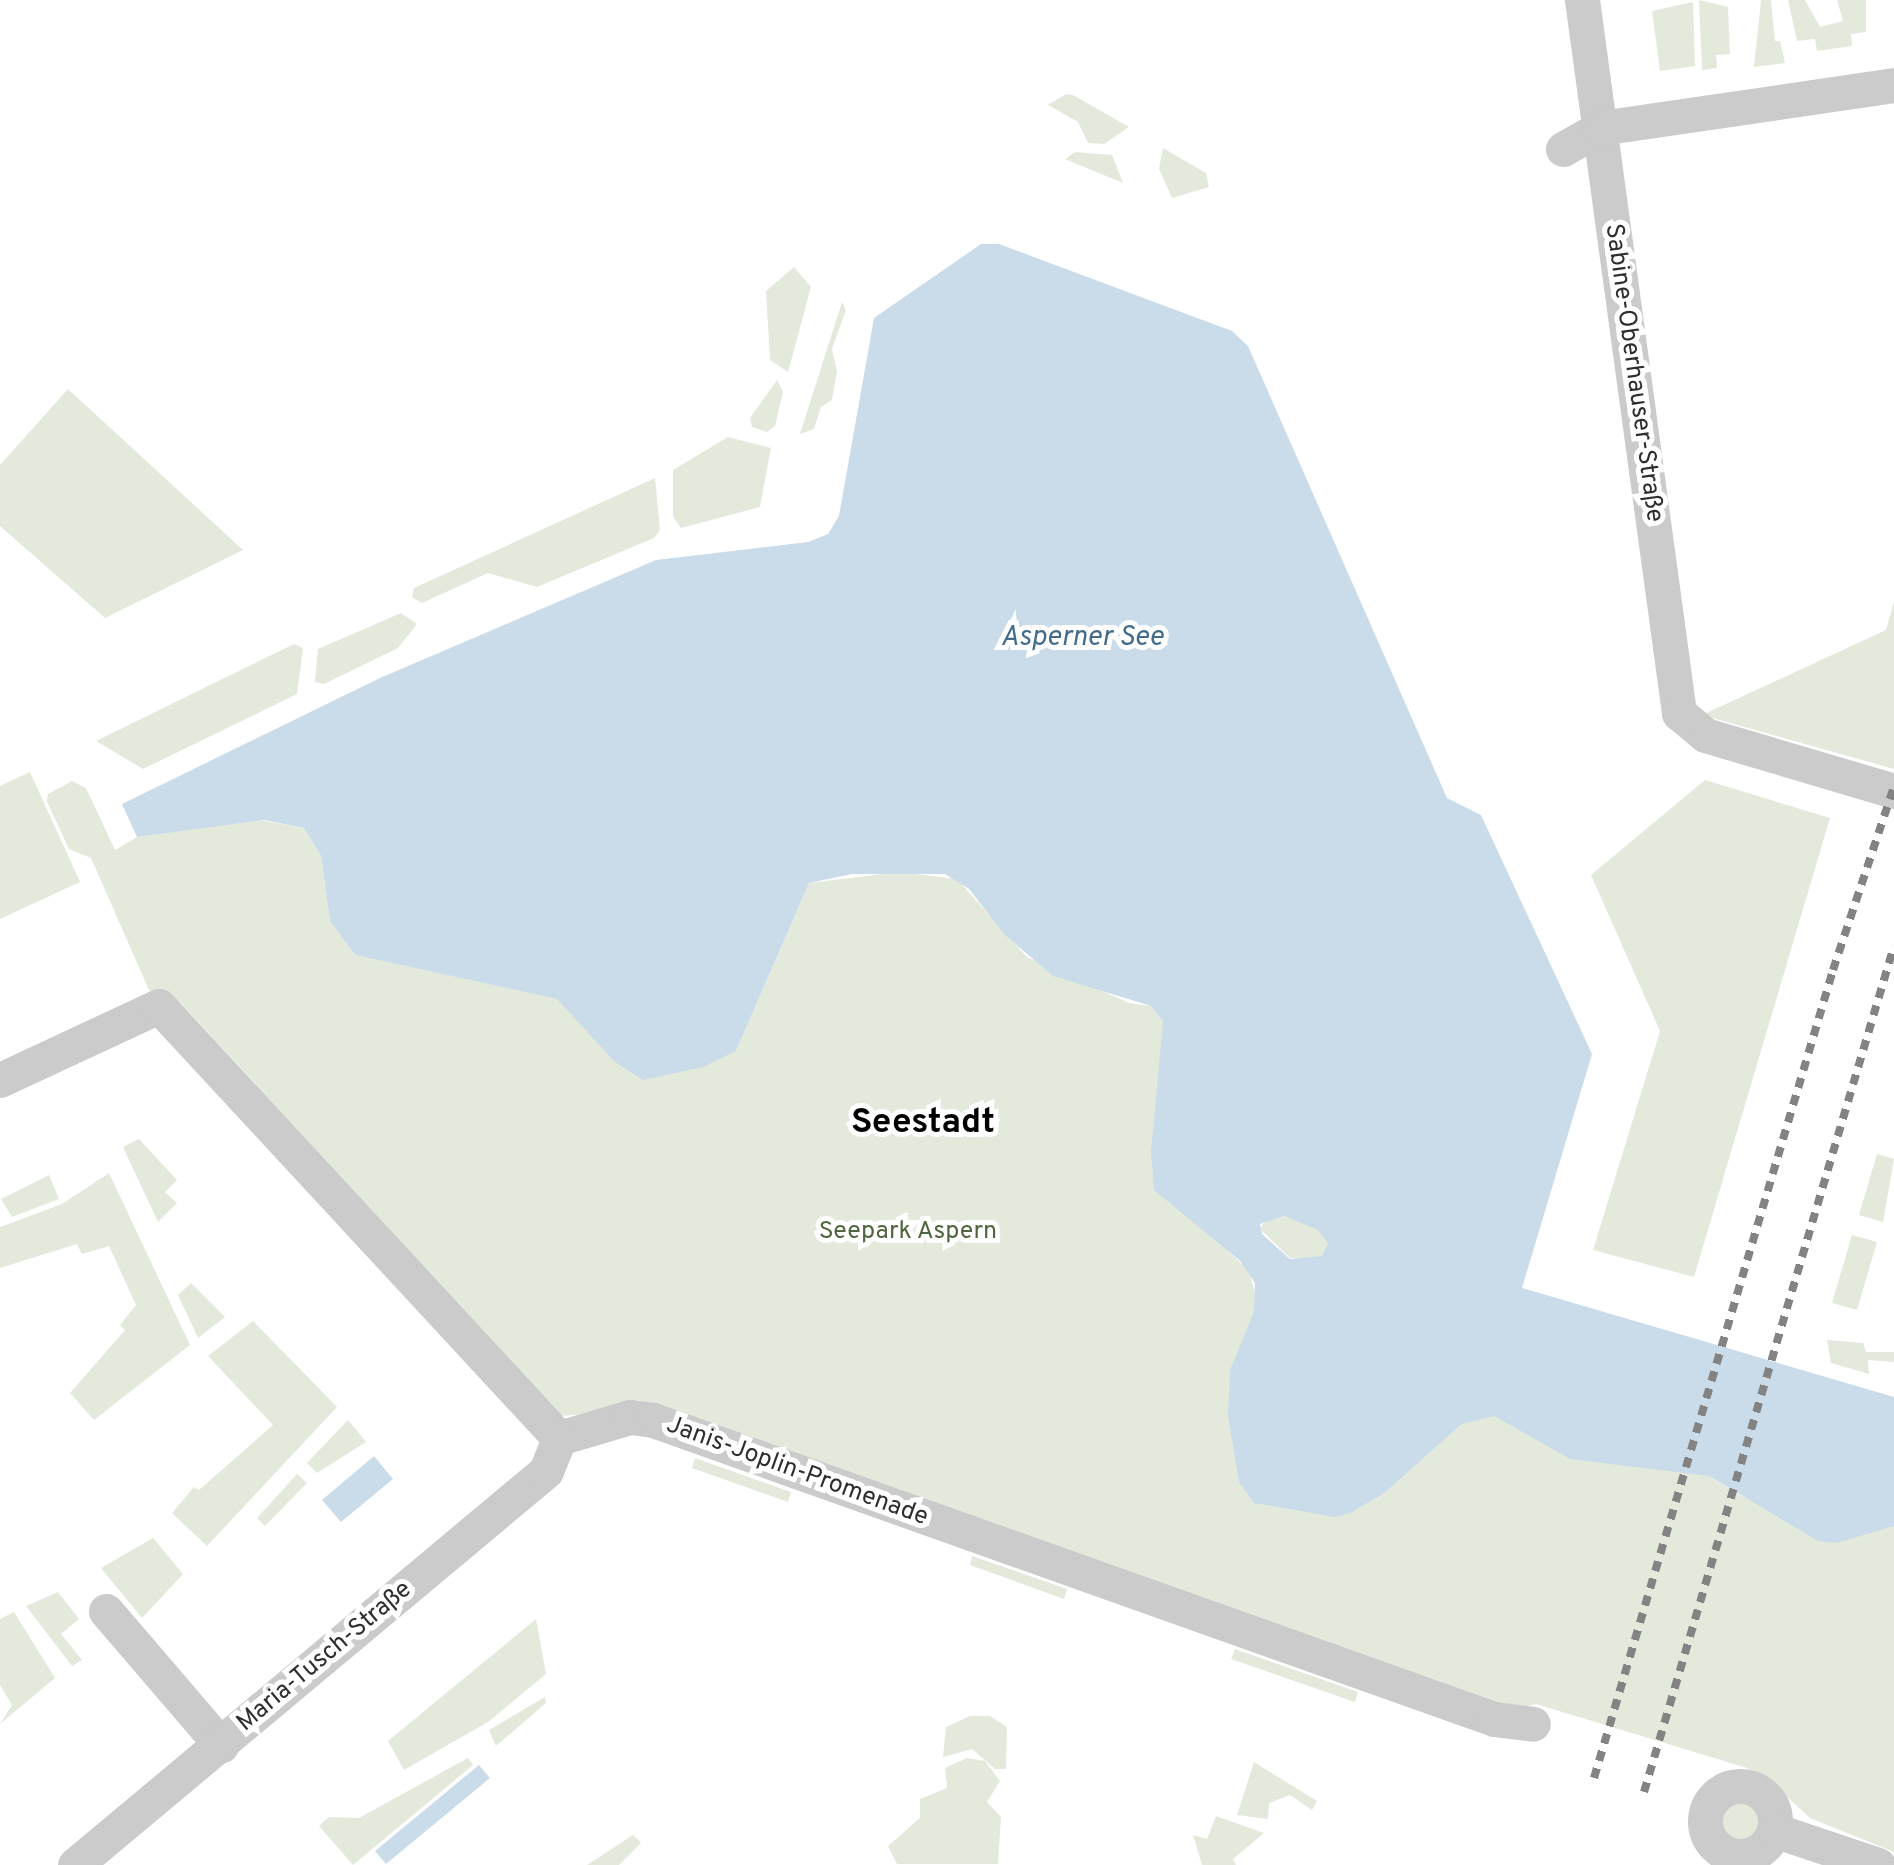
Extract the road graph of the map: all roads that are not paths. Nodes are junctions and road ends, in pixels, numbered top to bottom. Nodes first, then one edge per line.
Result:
1 (1582, 0) edge
2 (1894, 85) edge
3 (1600, 128) junction
4 (1563, 149) dead end
5 (1894, 791) edge
6 (0, 1080) edge
7 (559, 1438) junction
8 (106, 1611) dead end
9 (1533, 1724) dead end
10 (220, 1745) junction
11 (1774, 1830) dead end
12 (74, 1865) edge
13 (1878, 1865) edge

1 - 3 street, Sabine-Oberhauser-Straße
2 - 3 street
3 - 4 street
3 - 5 street, Sabine-Oberhauser-Straße
6 - 7 street
7 - 9 street, Janis-Joplin-Promenade
7 - 10 street, Maria-Tusch-Straße
8 - 10 street
10 - 12 street, Maria-Tusch-Straße
11 - 13 street

